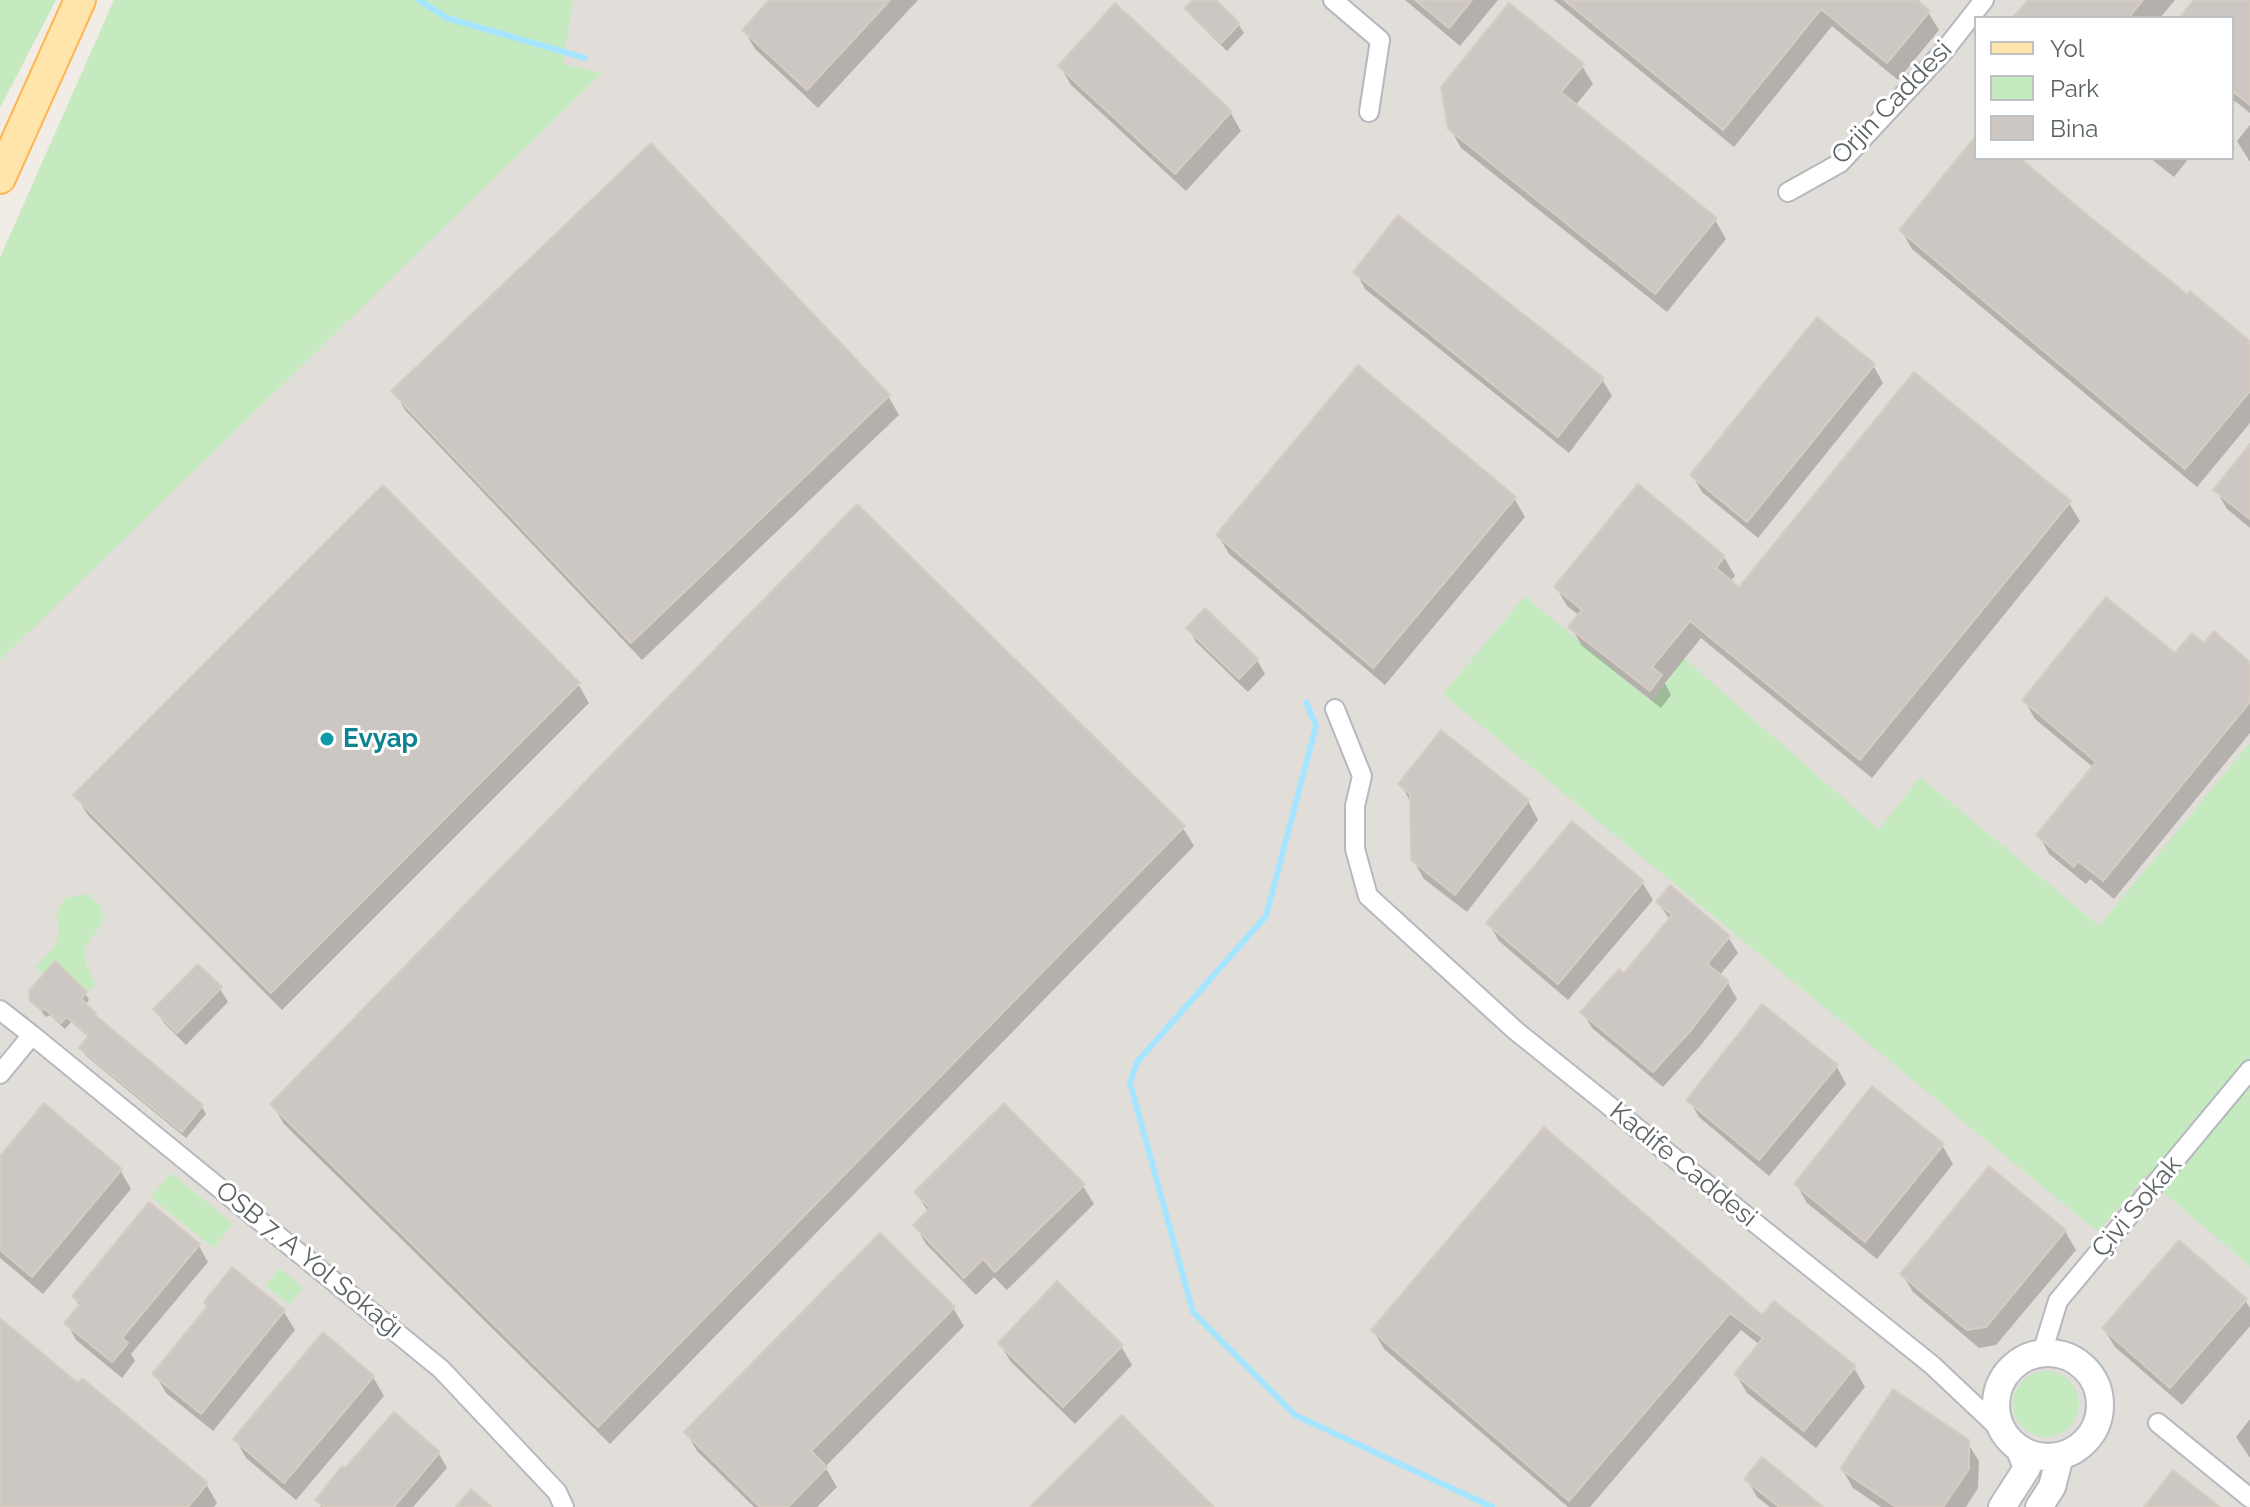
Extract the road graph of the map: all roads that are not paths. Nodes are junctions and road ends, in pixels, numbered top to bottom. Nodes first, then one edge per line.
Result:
1 (80, 0) edge
2 (1333, 0) edge
3 (1984, 0) edge
4 (1369, 112) dead end
5 (0, 178) edge
6 (1788, 192) dead end
7 (1335, 709) dead end
8 (0, 1010) edge
9 (32, 1035) junction
10 (2250, 1070) edge
11 (0, 1074) edge
12 (2042, 1353) junction
13 (2158, 1423) dead end
14 (2001, 1430) junction
15 (2020, 1450) junction
16 (2060, 1456) junction
17 (2250, 1498) edge
18 (564, 1507) edge
19 (2002, 1507) edge
20 (2039, 1507) edge

1 - 5 main road
2 - 4 street
3 - 6 street, Orjin Caddesi
7 - 14 street, Kadife Caddesi
8 - 9 street, OSB 7. A Yol Sokağı
9 - 11 street
9 - 18 street, OSB 7. A Yol Sokağı
10 - 12 street, Çivi Sokak
12 - 14 street
12 - 16 street
13 - 17 street
14 - 15 street
15 - 16 street
15 - 19 street
16 - 20 street

